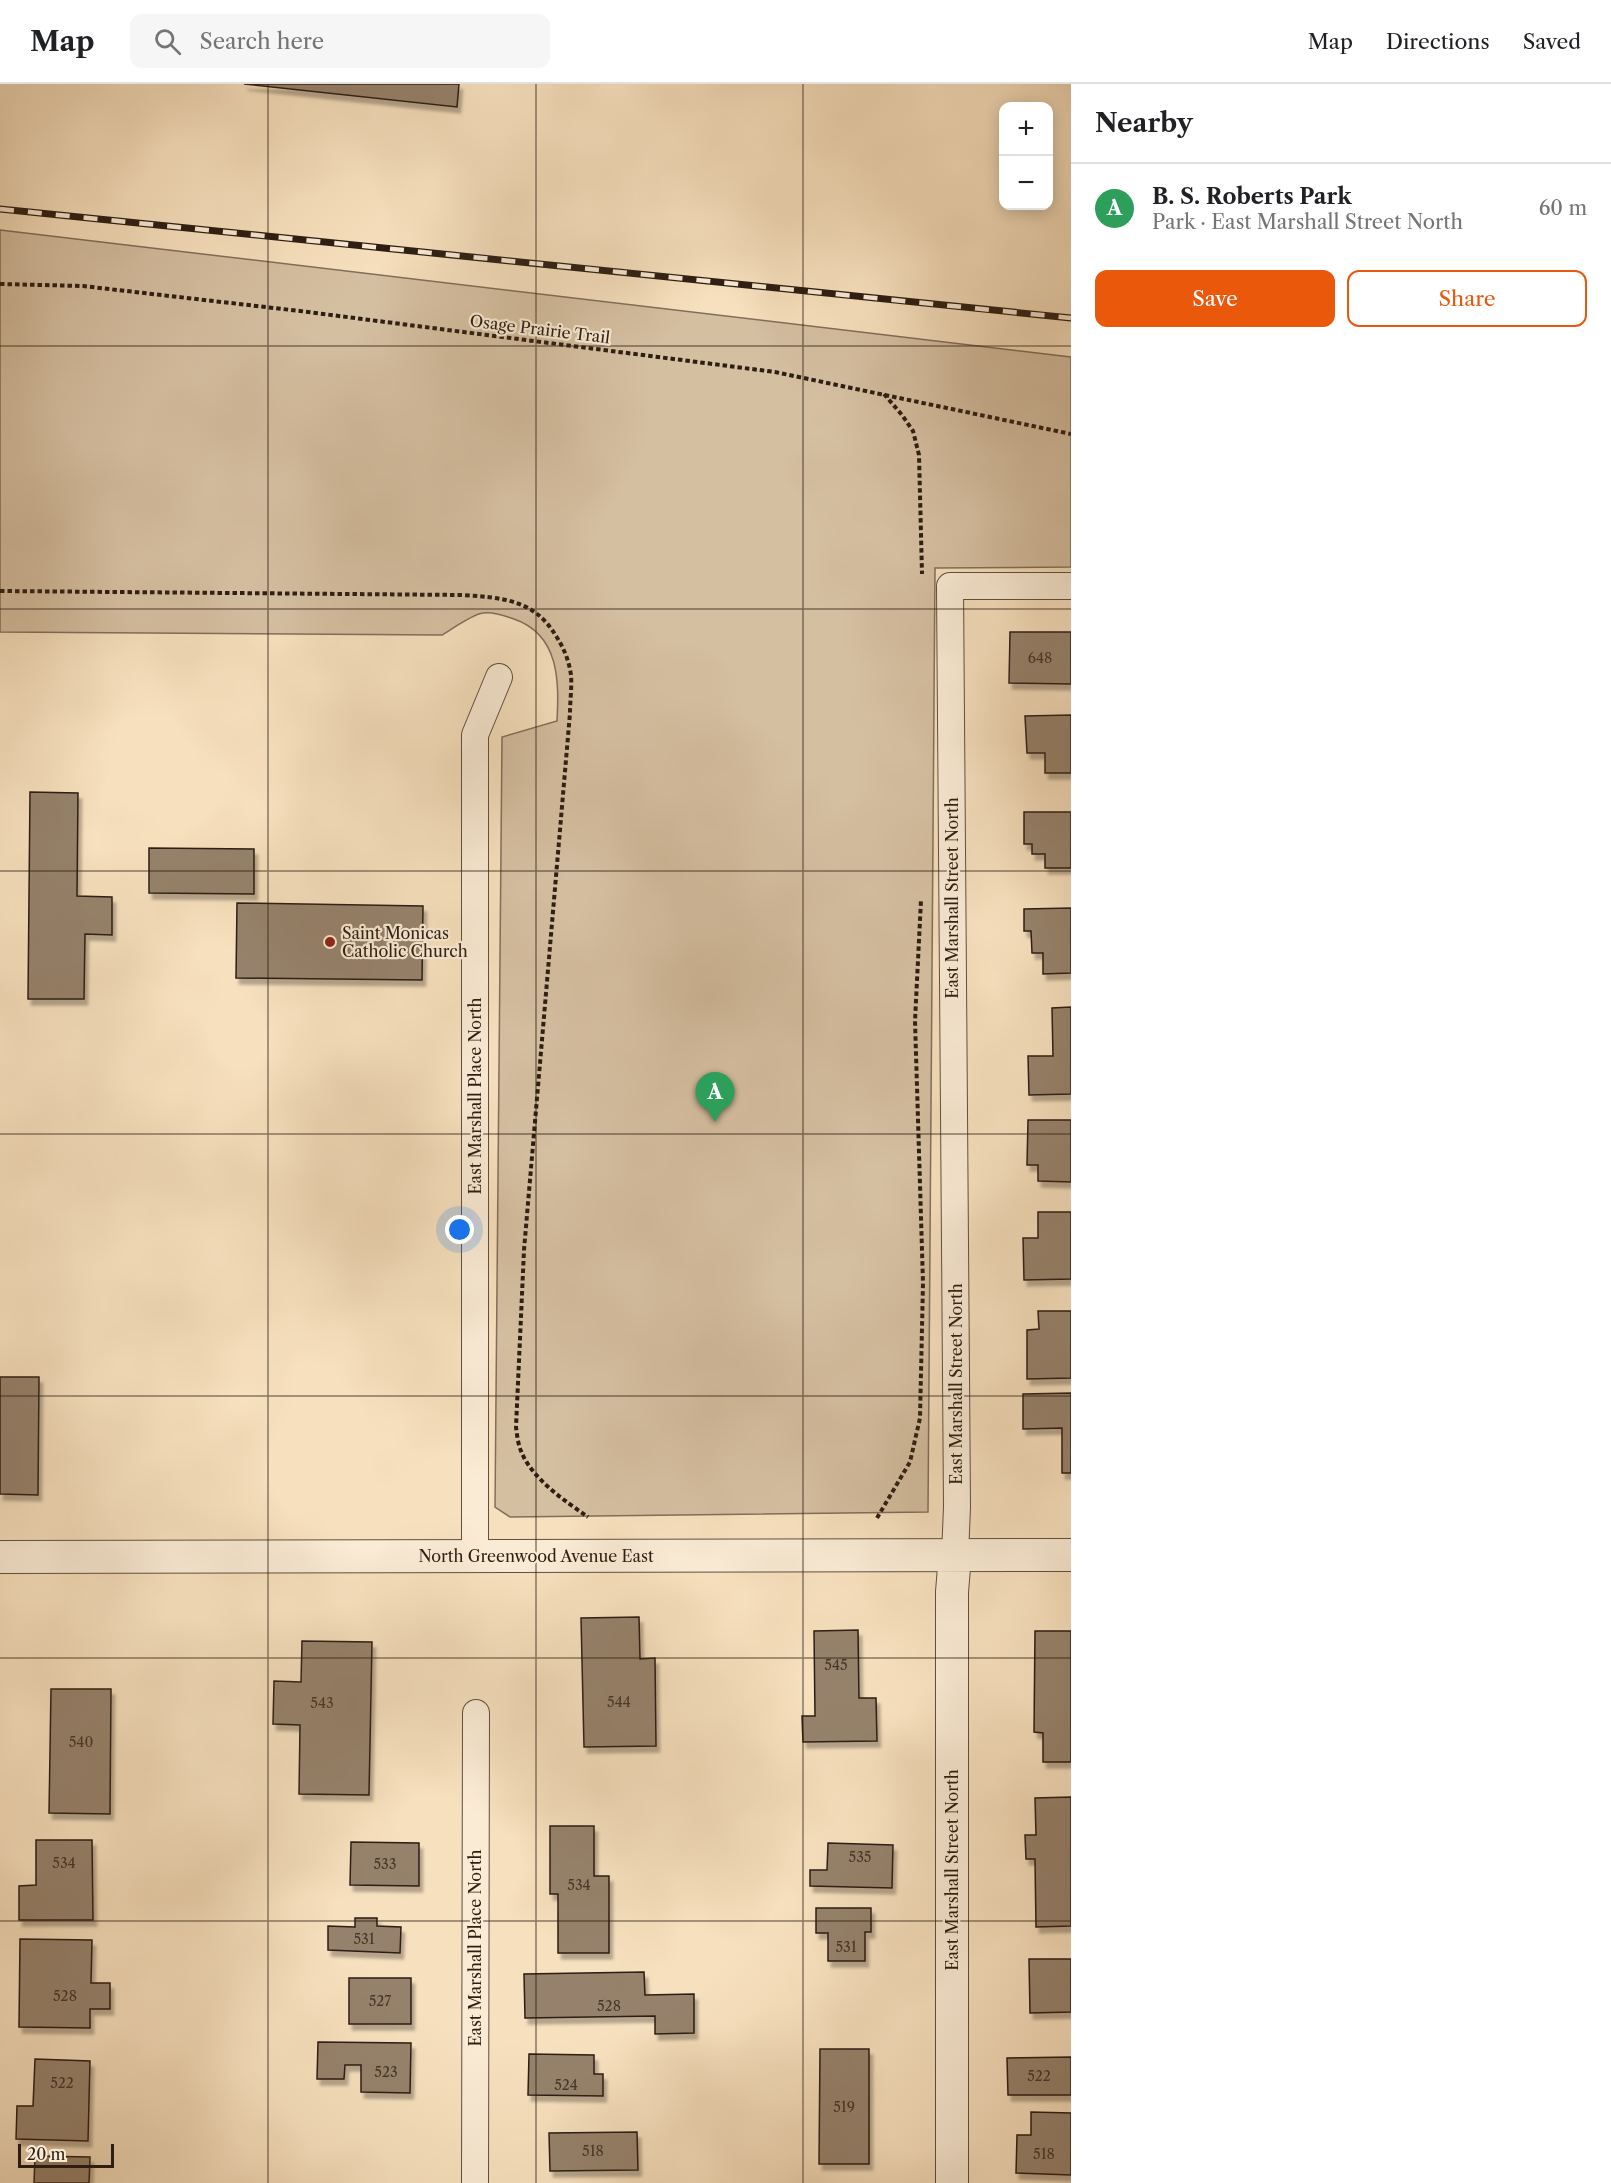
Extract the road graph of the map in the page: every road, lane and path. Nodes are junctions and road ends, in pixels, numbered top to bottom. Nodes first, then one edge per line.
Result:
1 (0, 284) edge
2 (884, 394) junction
3 (1071, 434) edge
4 (922, 575) dead end
5 (1071, 586) edge
6 (499, 677) dead end
7 (921, 894) dead end
8 (877, 1518) dead end
9 (954, 1555) junction
10 (1071, 1555) edge
11 (0, 1557) edge
12 (475, 1557) junction
13 (476, 1713) dead end
14 (475, 2183) edge
15 (952, 2183) edge

1 - 2 path, Osage Prairie Trail
2 - 3 path, Osage Prairie Trail
2 - 4 path
5 - 9 street, East Marshall Street North
6 - 12 street, East Marshall Place North
7 - 8 path
9 - 10 street, North Greenwood Avenue East
9 - 12 street, North Greenwood Avenue East
9 - 15 street, East Marshall Street North
11 - 12 street, North Greenwood Avenue East
13 - 14 street, East Marshall Place North

